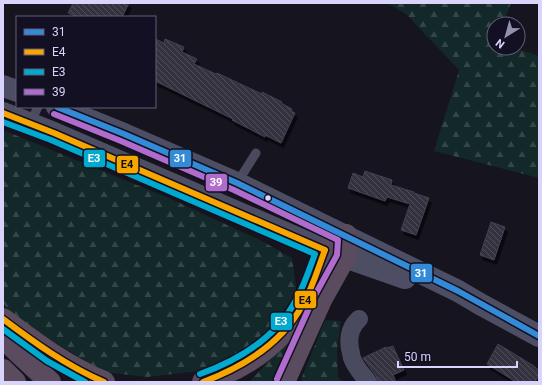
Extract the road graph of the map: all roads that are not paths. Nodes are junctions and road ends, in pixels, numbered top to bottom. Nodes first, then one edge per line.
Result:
1 (3, 86) edge
2 (16, 91) edge
3 (59, 108) edge
4 (3, 112) edge
5 (34, 115) edge
6 (256, 153) dead end
7 (237, 183) junction
8 (346, 235) junction
9 (335, 253) junction
10 (480, 304) junction
11 (359, 319) dead end
12 (3, 320) edge
13 (539, 336) edge
14 (3, 338) edge
15 (3, 370) edge
16 (15, 382) edge
17 (50, 382) edge
18 (104, 382) edge
19 (203, 382) edge
20 (284, 382) edge
21 (368, 382) edge

1 - 2 main road
3 - 7 main road
4 - 5 main road
5 - 9 main road
6 - 7 lane
7 - 8 main road
8 - 9 highway
8 - 10 main road
9 - 10 main road
9 - 19 highway
9 - 20 highway
10 - 13 main road
11 - 21 street
12 - 18 highway
14 - 17 highway
15 - 16 highway

